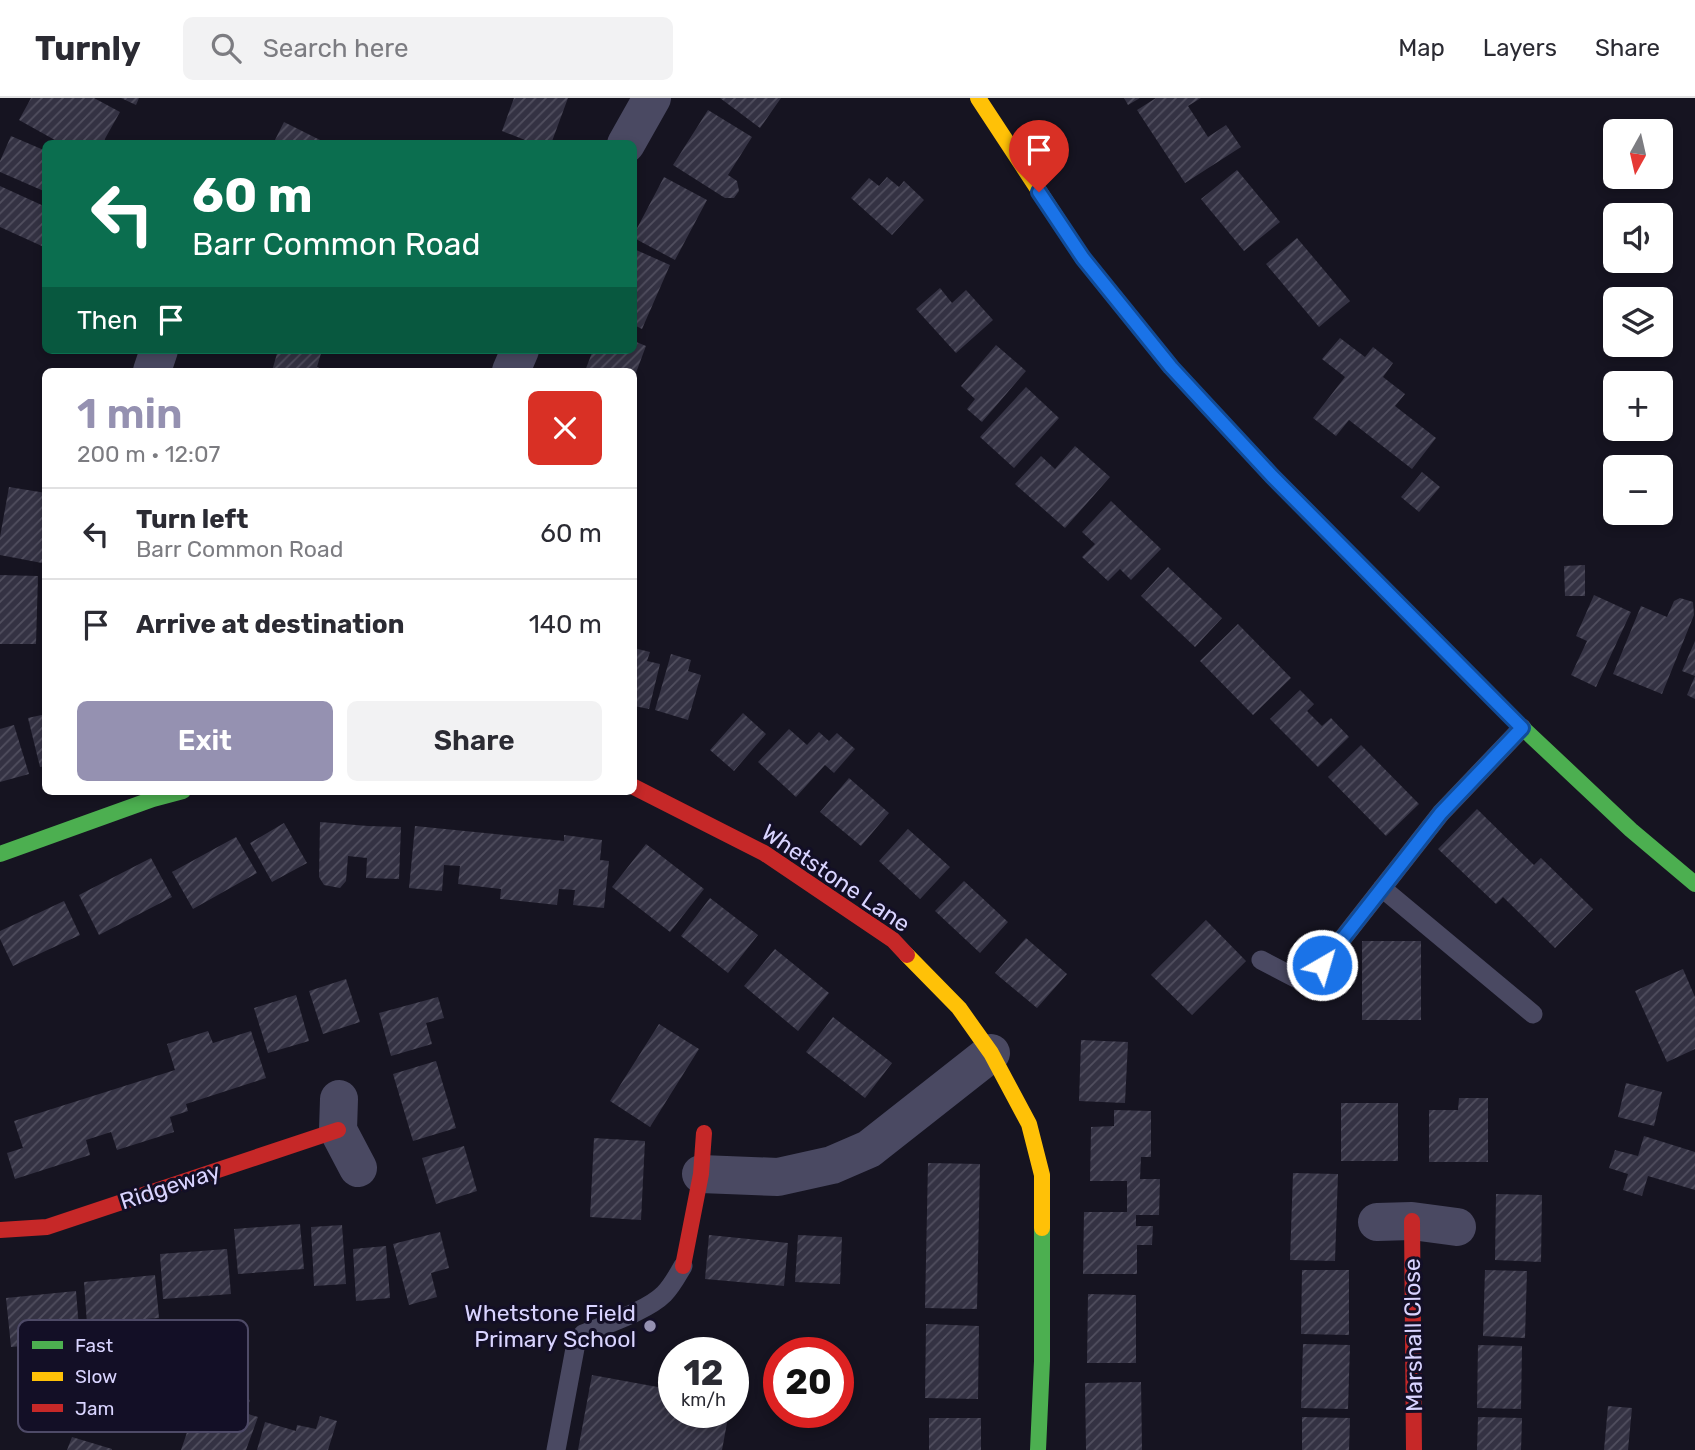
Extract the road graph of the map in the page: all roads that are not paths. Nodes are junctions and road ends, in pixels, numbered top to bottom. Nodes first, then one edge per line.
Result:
1 (652, 98) edge
2 (978, 98) edge
3 (628, 140) edge
4 (1522, 728) junction
5 (637, 790) edge
6 (159, 795) edge
7 (0, 854) edge
8 (1695, 884) edge
9 (1382, 888) junction
10 (1261, 960) dead end
11 (1533, 1014) dead end
12 (991, 1053) junction
13 (339, 1115) joint
14 (704, 1133) dead end
15 (358, 1168) dead end
16 (701, 1174) junction
17 (1394, 1221) joint
18 (1457, 1227) dead end
19 (0, 1230) edge
20 (683, 1266) joint
21 (556, 1450) edge
22 (1038, 1450) edge
23 (1414, 1450) edge

1 - 3 street
2 - 4 street
4 - 8 street
4 - 9 lane
5 - 12 street, Whetstone Lane
6 - 7 street
9 - 10 lane
9 - 11 lane
12 - 16 street
12 - 22 street, Whetstone Lane
13 - 15 street, Ridgeway
13 - 19 street, Ridgeway
14 - 16 street
16 - 20 street
17 - 18 street, Marshall Close
17 - 23 street, Marshall Close
20 - 21 lane

